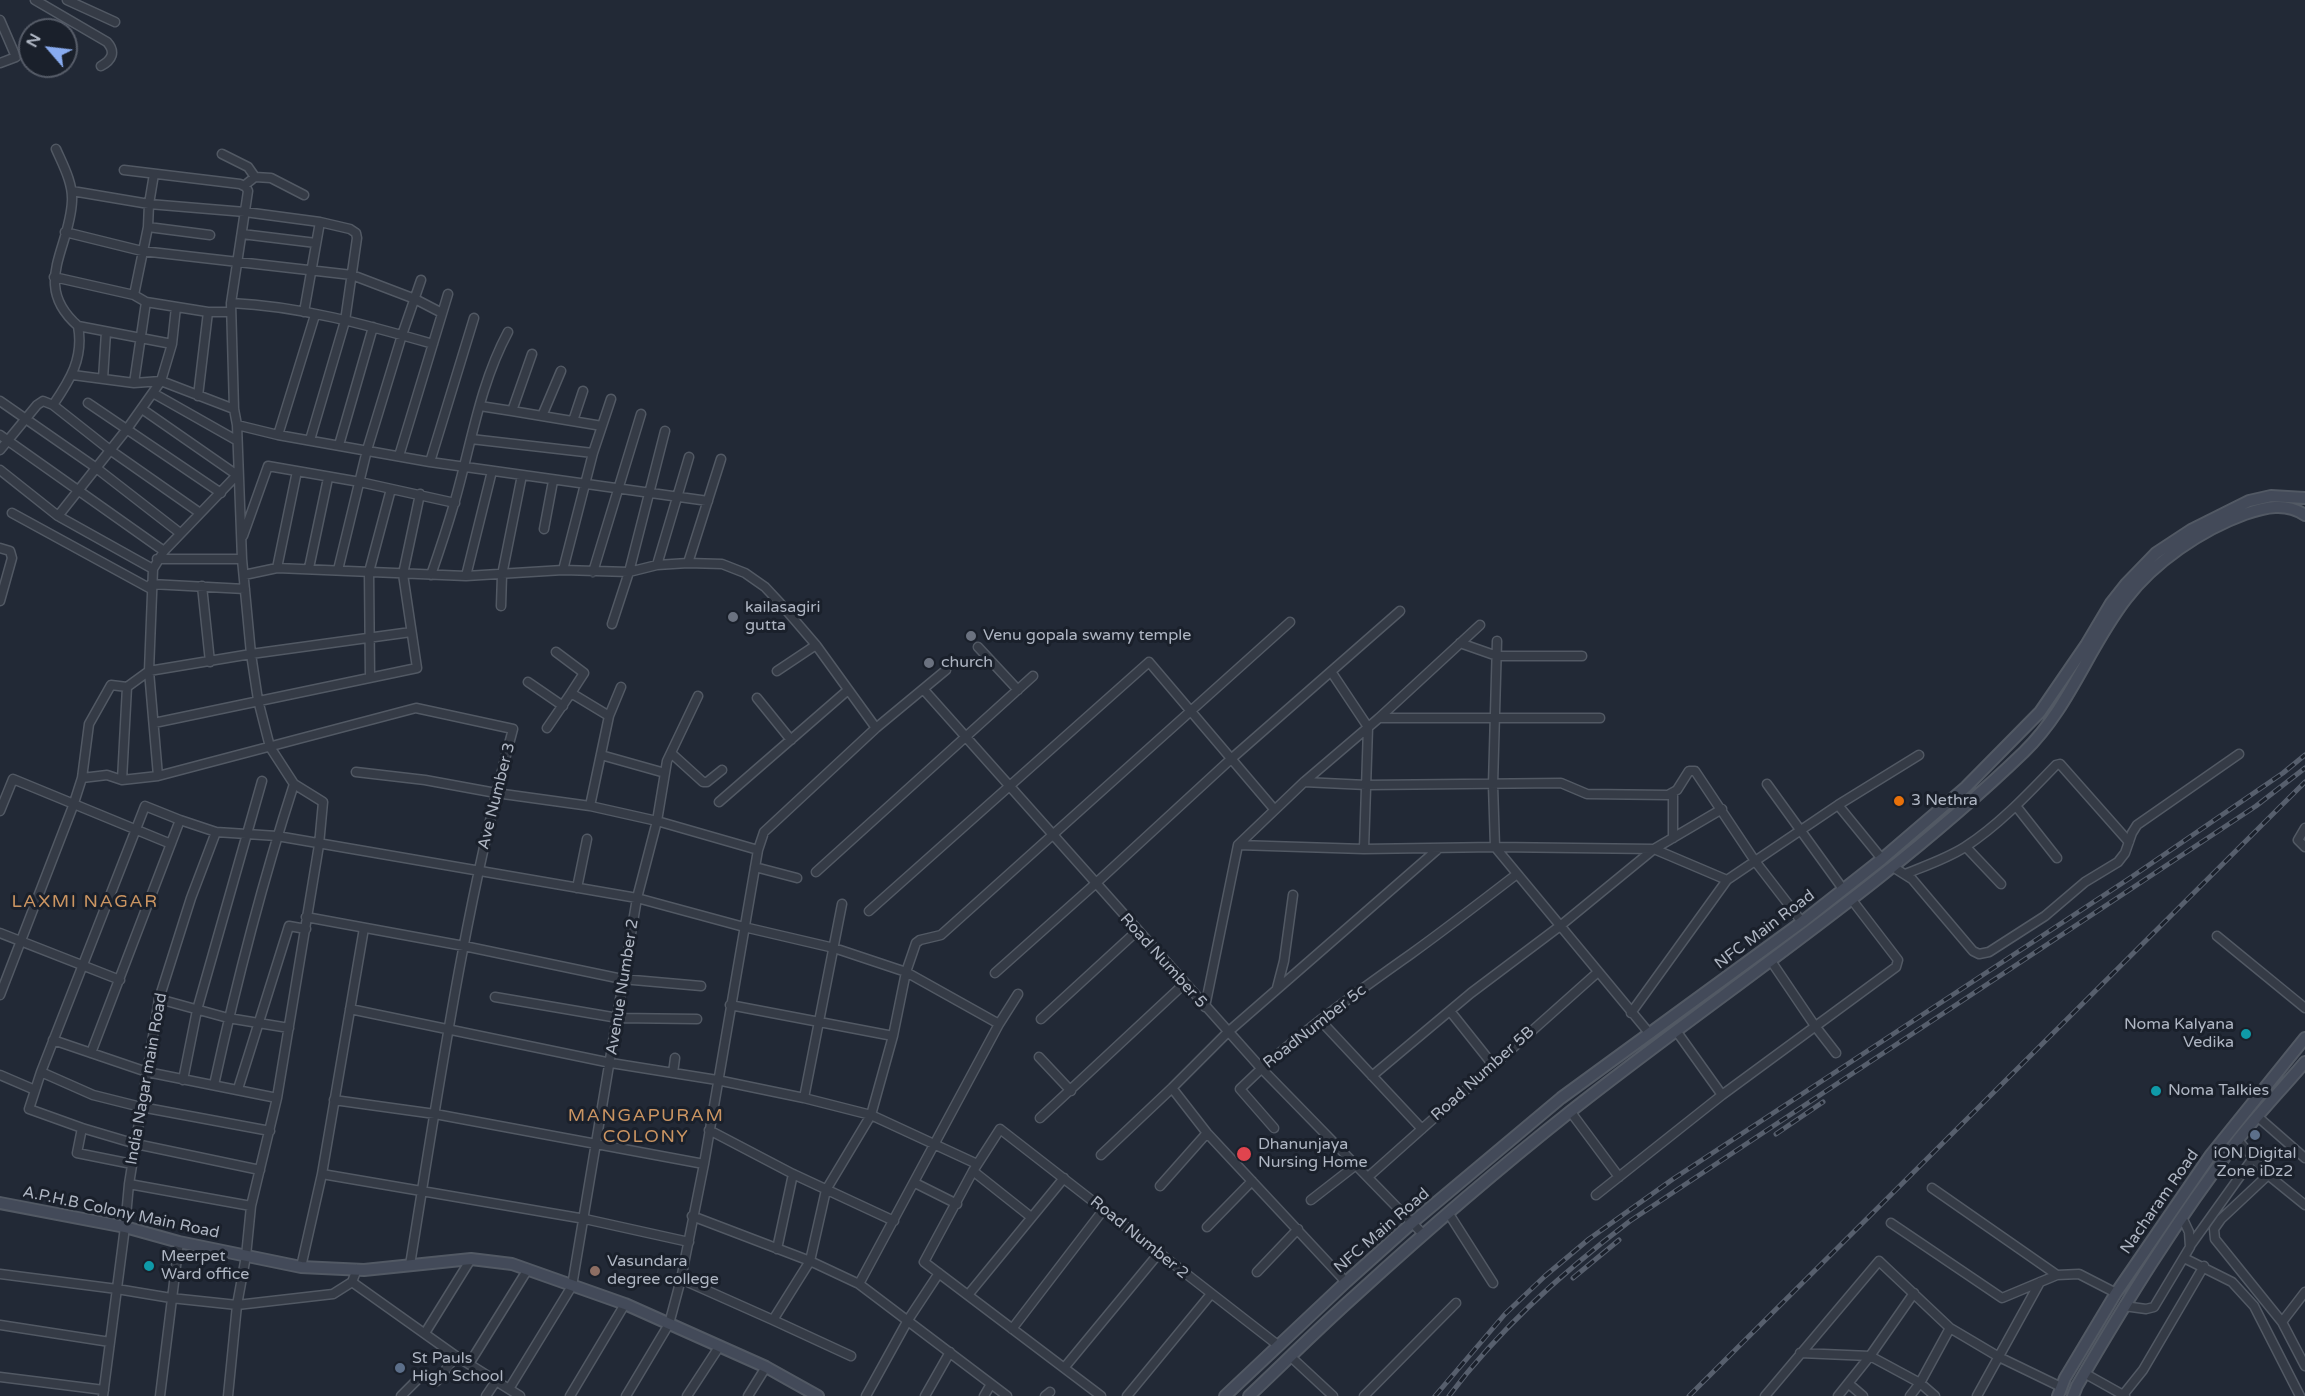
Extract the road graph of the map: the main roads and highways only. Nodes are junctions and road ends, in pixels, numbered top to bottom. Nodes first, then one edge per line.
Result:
1 (2305, 497) edge
2 (2295, 508) junction
3 (2305, 515) edge
4 (1705, 993) junction
5 (1712, 1005) junction
6 (2304, 1041) edge
7 (2305, 1062) edge
8 (0, 1203) edge
9 (2060, 1392) edge
10 (812, 1395) edge
11 (1225, 1396) edge
12 (1249, 1396) edge
13 (2073, 1396) edge

1 - 2 main road
1 - 4 main road, NFC Main Road
2 - 3 main road
2 - 5 main road, NFC Main Road
4 - 5 main road
4 - 11 main road, NFC Main Road
5 - 12 main road, NFC Main Road
6 - 9 main road, Nacharam Road
7 - 13 main road, Nacharam Road
8 - 10 main road, A.P.H.B Colony Main Road

